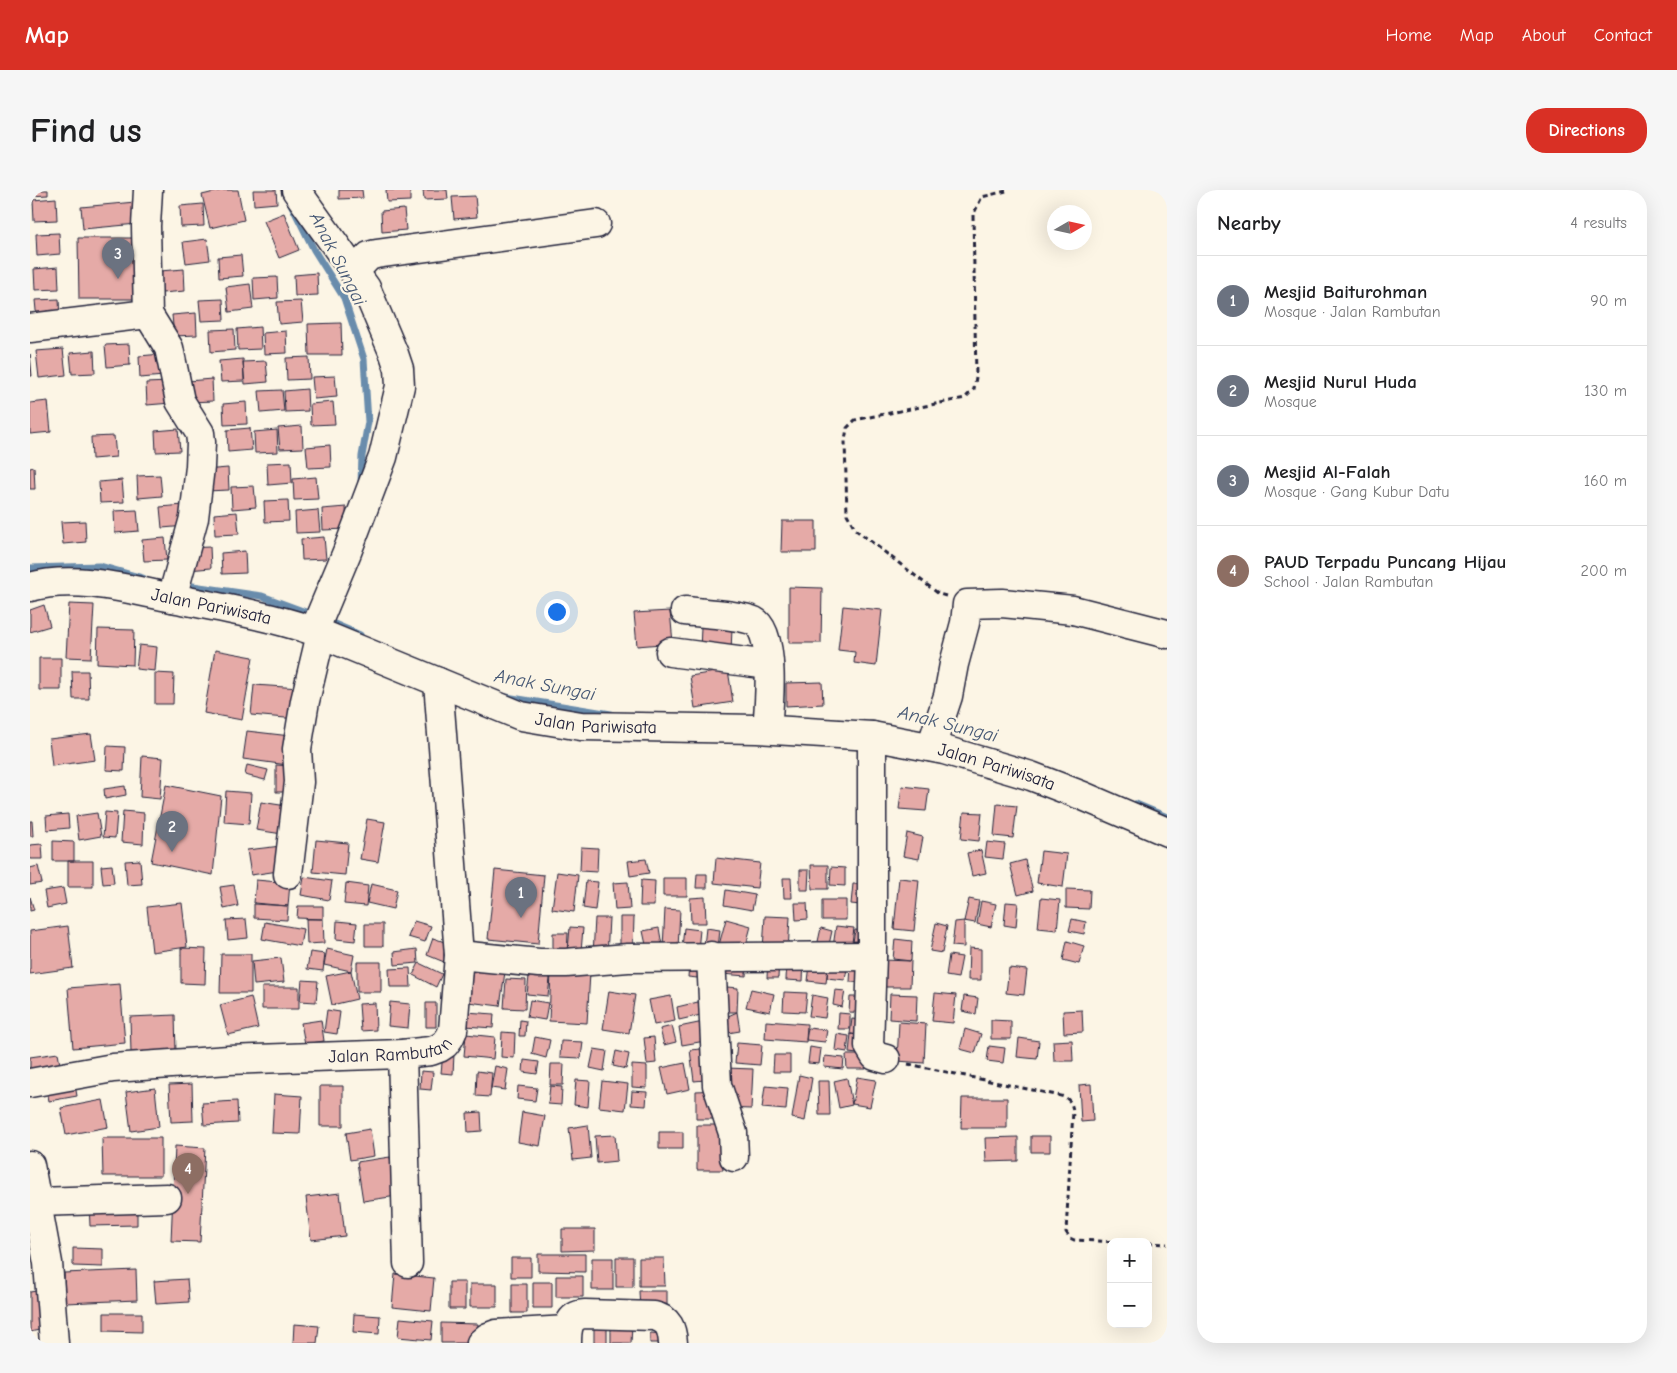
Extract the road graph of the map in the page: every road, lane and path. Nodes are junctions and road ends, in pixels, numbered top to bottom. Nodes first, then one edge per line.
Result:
1 (148, 190) edge
2 (296, 190) edge
3 (1010, 190) edge
4 (596, 224) dead end
5 (354, 272) junction
6 (148, 314) junction
7 (30, 328) edge
8 (30, 587) edge
9 (176, 587) junction
10 (967, 604) junction
11 (685, 611) dead end
12 (319, 624) junction
13 (1167, 634) edge
14 (670, 652) dead end
15 (769, 665) junction
16 (438, 682) junction
17 (767, 729) junction
18 (872, 736) junction
19 (933, 742) junction
20 (1167, 832) edge
21 (288, 874) dead end
22 (459, 955) junction
23 (711, 956) junction
24 (872, 956) junction
25 (402, 1054) junction
26 (886, 1059) joint
27 (30, 1083) edge
28 (734, 1157) dead end
29 (30, 1165) edge
30 (167, 1198) dead end
31 (37, 1202) junction
32 (1107, 1241) edge
33 (1152, 1243) edge
34 (1167, 1244) edge
35 (408, 1263) dead end
36 (567, 1337) edge
37 (54, 1343) edge
38 (481, 1343) edge
39 (673, 1343) edge

1 - 6 street
2 - 5 street
3 - 10 path
4 - 5 street
5 - 12 street
6 - 7 street
6 - 9 street
8 - 9 street, Jalan Pariwisata
9 - 12 street, Jalan Pariwisata
10 - 13 street
10 - 19 street
11 - 15 street
12 - 16 street, Jalan Pariwisata
12 - 21 street
14 - 15 street
15 - 17 street
16 - 17 street, Jalan Pariwisata
16 - 22 street, Jalan Rambutan
17 - 18 street, Jalan Pariwisata
18 - 19 street, Jalan Pariwisata
18 - 24 street
19 - 20 street, Jalan Pariwisata
22 - 23 street
22 - 25 street, Jalan Rambutan
23 - 24 street
23 - 28 street
24 - 26 street
25 - 27 street, Jalan Rambutan
25 - 35 street
26 - 32 path
29 - 31 street
30 - 31 street
31 - 37 street
33 - 34 path
36 - 38 street
36 - 39 street

